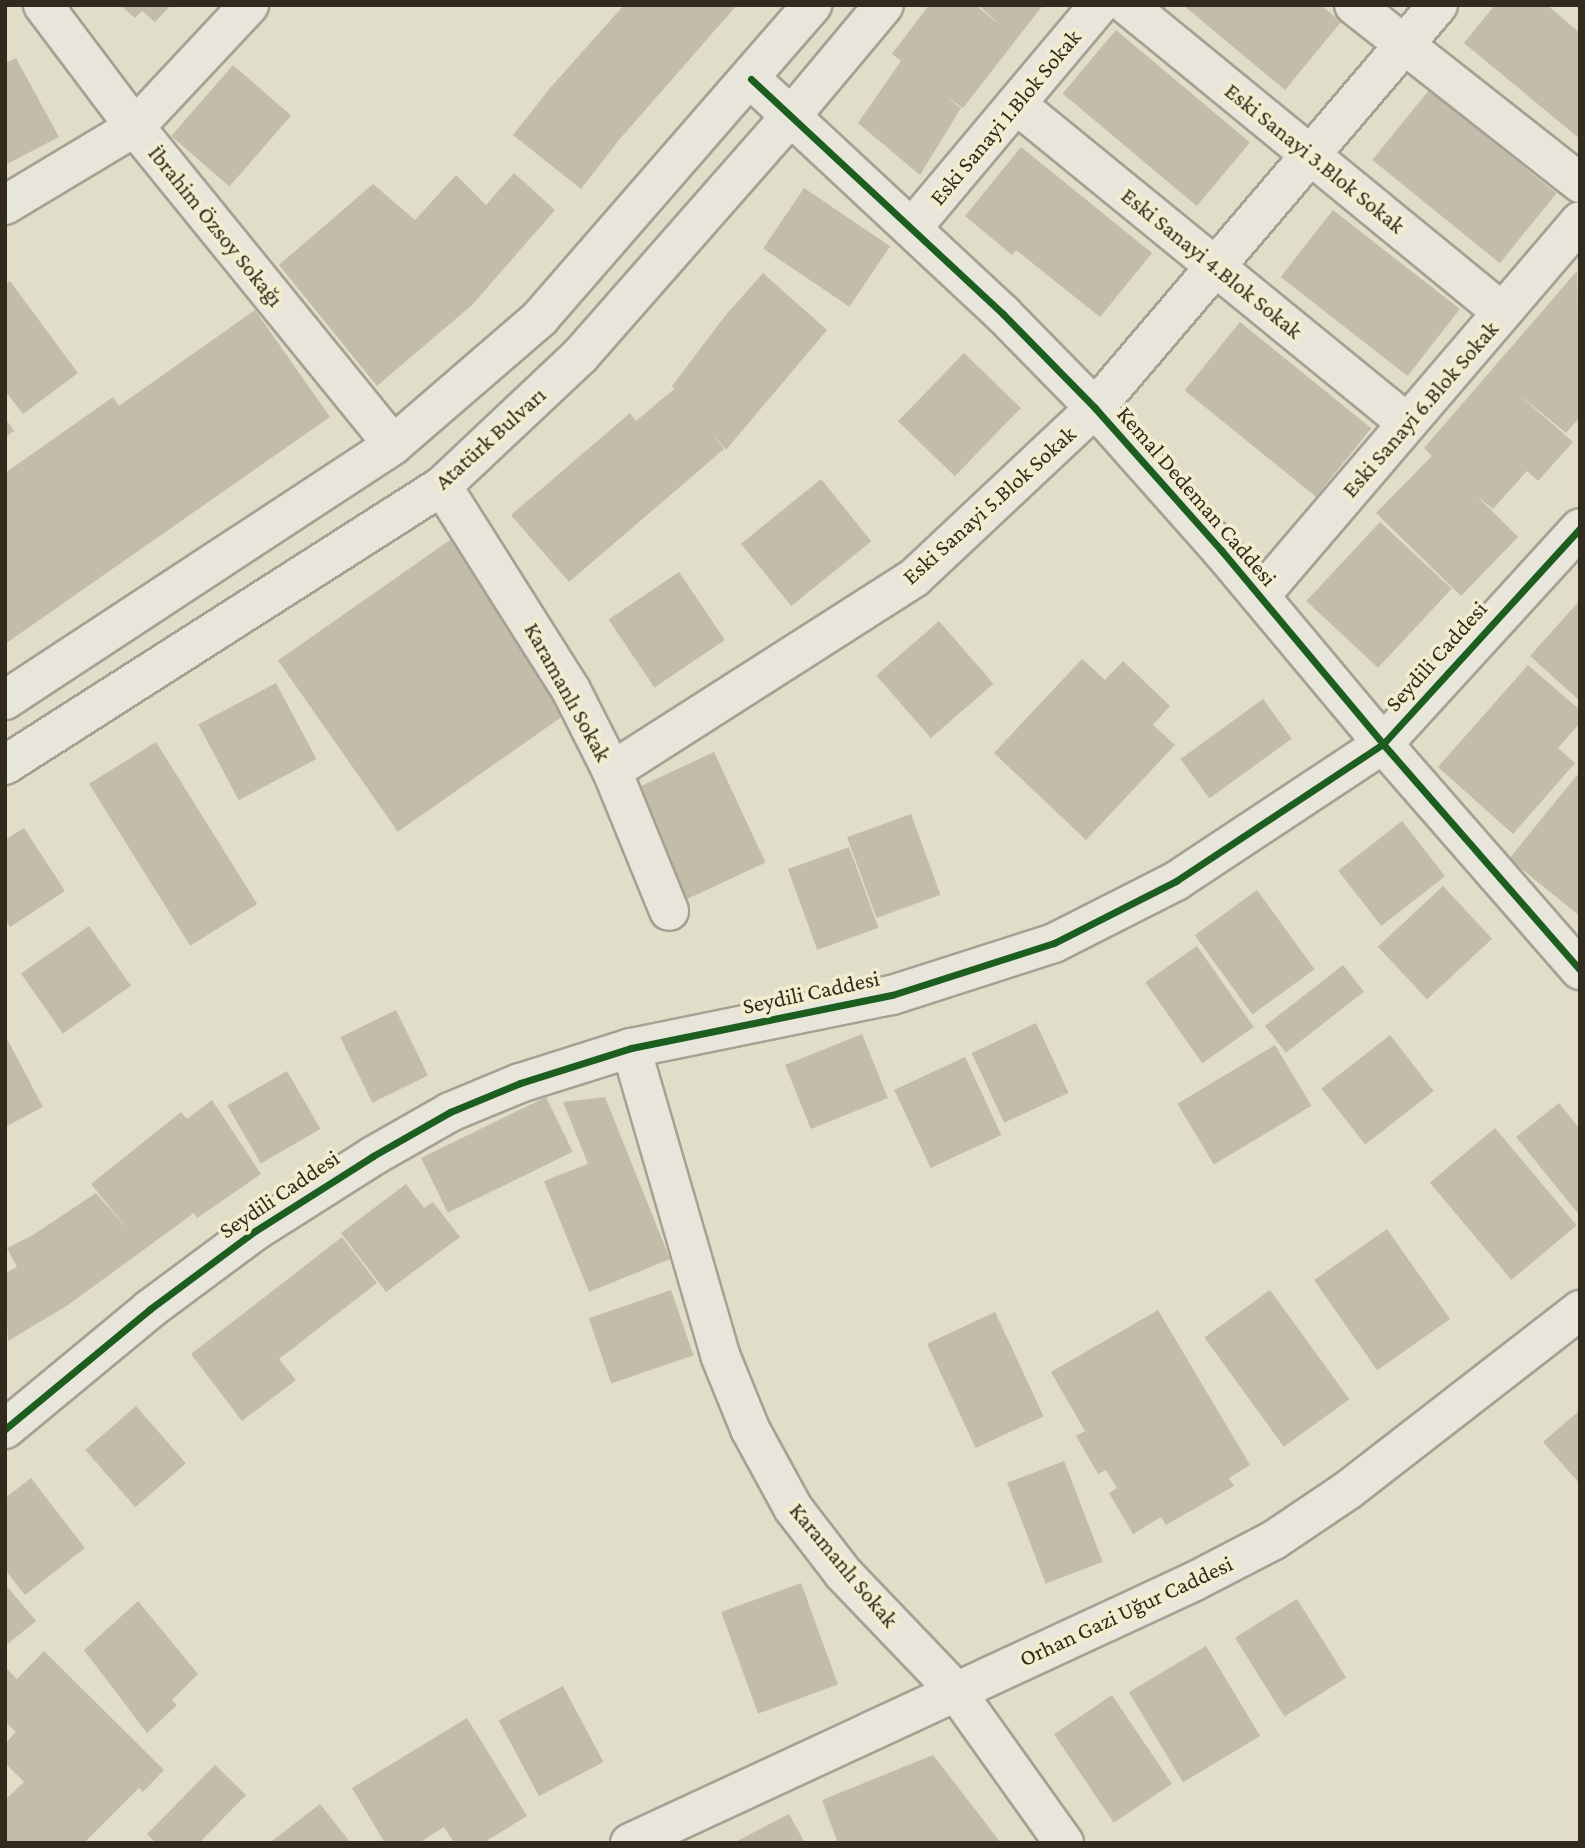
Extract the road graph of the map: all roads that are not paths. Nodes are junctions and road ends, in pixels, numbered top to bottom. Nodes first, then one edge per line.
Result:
1 (43, 5) edge
2 (249, 5) edge
3 (812, 5) edge
4 (884, 5) edge
5 (1098, 5) edge
6 (1127, 5) edge
7 (1354, 5) edge
8 (1438, 5) edge
9 (1405, 45) junction
10 (751, 79) junction
11 (1016, 104) junction
12 (792, 115) junction
13 (135, 127) junction
14 (1312, 153) junction
15 (1580, 183) edge
16 (5, 205) edge
17 (1580, 221) edge
18 (912, 228) junction
19 (1215, 266) junction
20 (1502, 312) junction
21 (1095, 408) junction
22 (1407, 423) junction
23 (393, 444) junction
24 (442, 486) junction
25 (1580, 528) edge
26 (1259, 596) junction
27 (5, 700) edge
28 (1383, 744) junction
29 (5, 765) edge
30 (612, 771) junction
31 (669, 911) dead end
32 (1580, 970) edge
33 (631, 1048) junction
34 (1580, 1310) edge
35 (5, 1429) edge
36 (955, 1690) junction
37 (630, 1843) edge
38 (1065, 1843) edge

1 - 13 street, İbrahim Özsoy Sokağı
2 - 13 street
3 - 10 street
4 - 12 street, Atatürk Bulvarı
5 - 11 street, Eski Sanayi 1.Blok Sokak
6 - 14 street, Eski Sanayi 3.Blok Sokak
7 - 9 street
8 - 9 street, Eski Sanayi 5.Blok Sokak
9 - 14 street, Eski Sanayi 5.Blok Sokak
9 - 15 street
10 - 12 street, Kemal Dedeman Caddesi
10 - 23 street
11 - 18 street, Eski Sanayi 1.Blok Sokak
11 - 19 street, Eski Sanayi 4.Blok Sokak
12 - 18 street, Kemal Dedeman Caddesi
12 - 24 street, Atatürk Bulvarı
13 - 16 street
13 - 23 street, İbrahim Özsoy Sokağı
14 - 19 street, Eski Sanayi 5.Blok Sokak
14 - 20 street, Eski Sanayi 3.Blok Sokak
17 - 20 street, Eski Sanayi 6.Blok Sokak
18 - 21 street, Kemal Dedeman Caddesi
19 - 21 street, Eski Sanayi 5.Blok Sokak
19 - 22 street, Eski Sanayi 4.Blok Sokak
20 - 22 street, Eski Sanayi 6.Blok Sokak
21 - 26 street, Kemal Dedeman Caddesi
21 - 30 street, Eski Sanayi 5.Blok Sokak
22 - 26 street, Eski Sanayi 6.Blok Sokak
23 - 27 street
24 - 29 street, Atatürk Bulvarı
24 - 30 street, Karamanlı Sokak
25 - 28 street, Seydili Caddesi
26 - 28 street, Kemal Dedeman Caddesi
28 - 32 street, Kemal Dedeman Caddesi
28 - 33 street, Seydili Caddesi
30 - 31 street, Karamanlı Sokak
33 - 35 street, Seydili Caddesi
33 - 36 street, Karamanlı Sokak
34 - 36 street, Orhan Gazi Uğur Caddesi
36 - 37 street, Orhan Gazi Uğur Caddesi
36 - 38 street, Karamanlı Sokak

